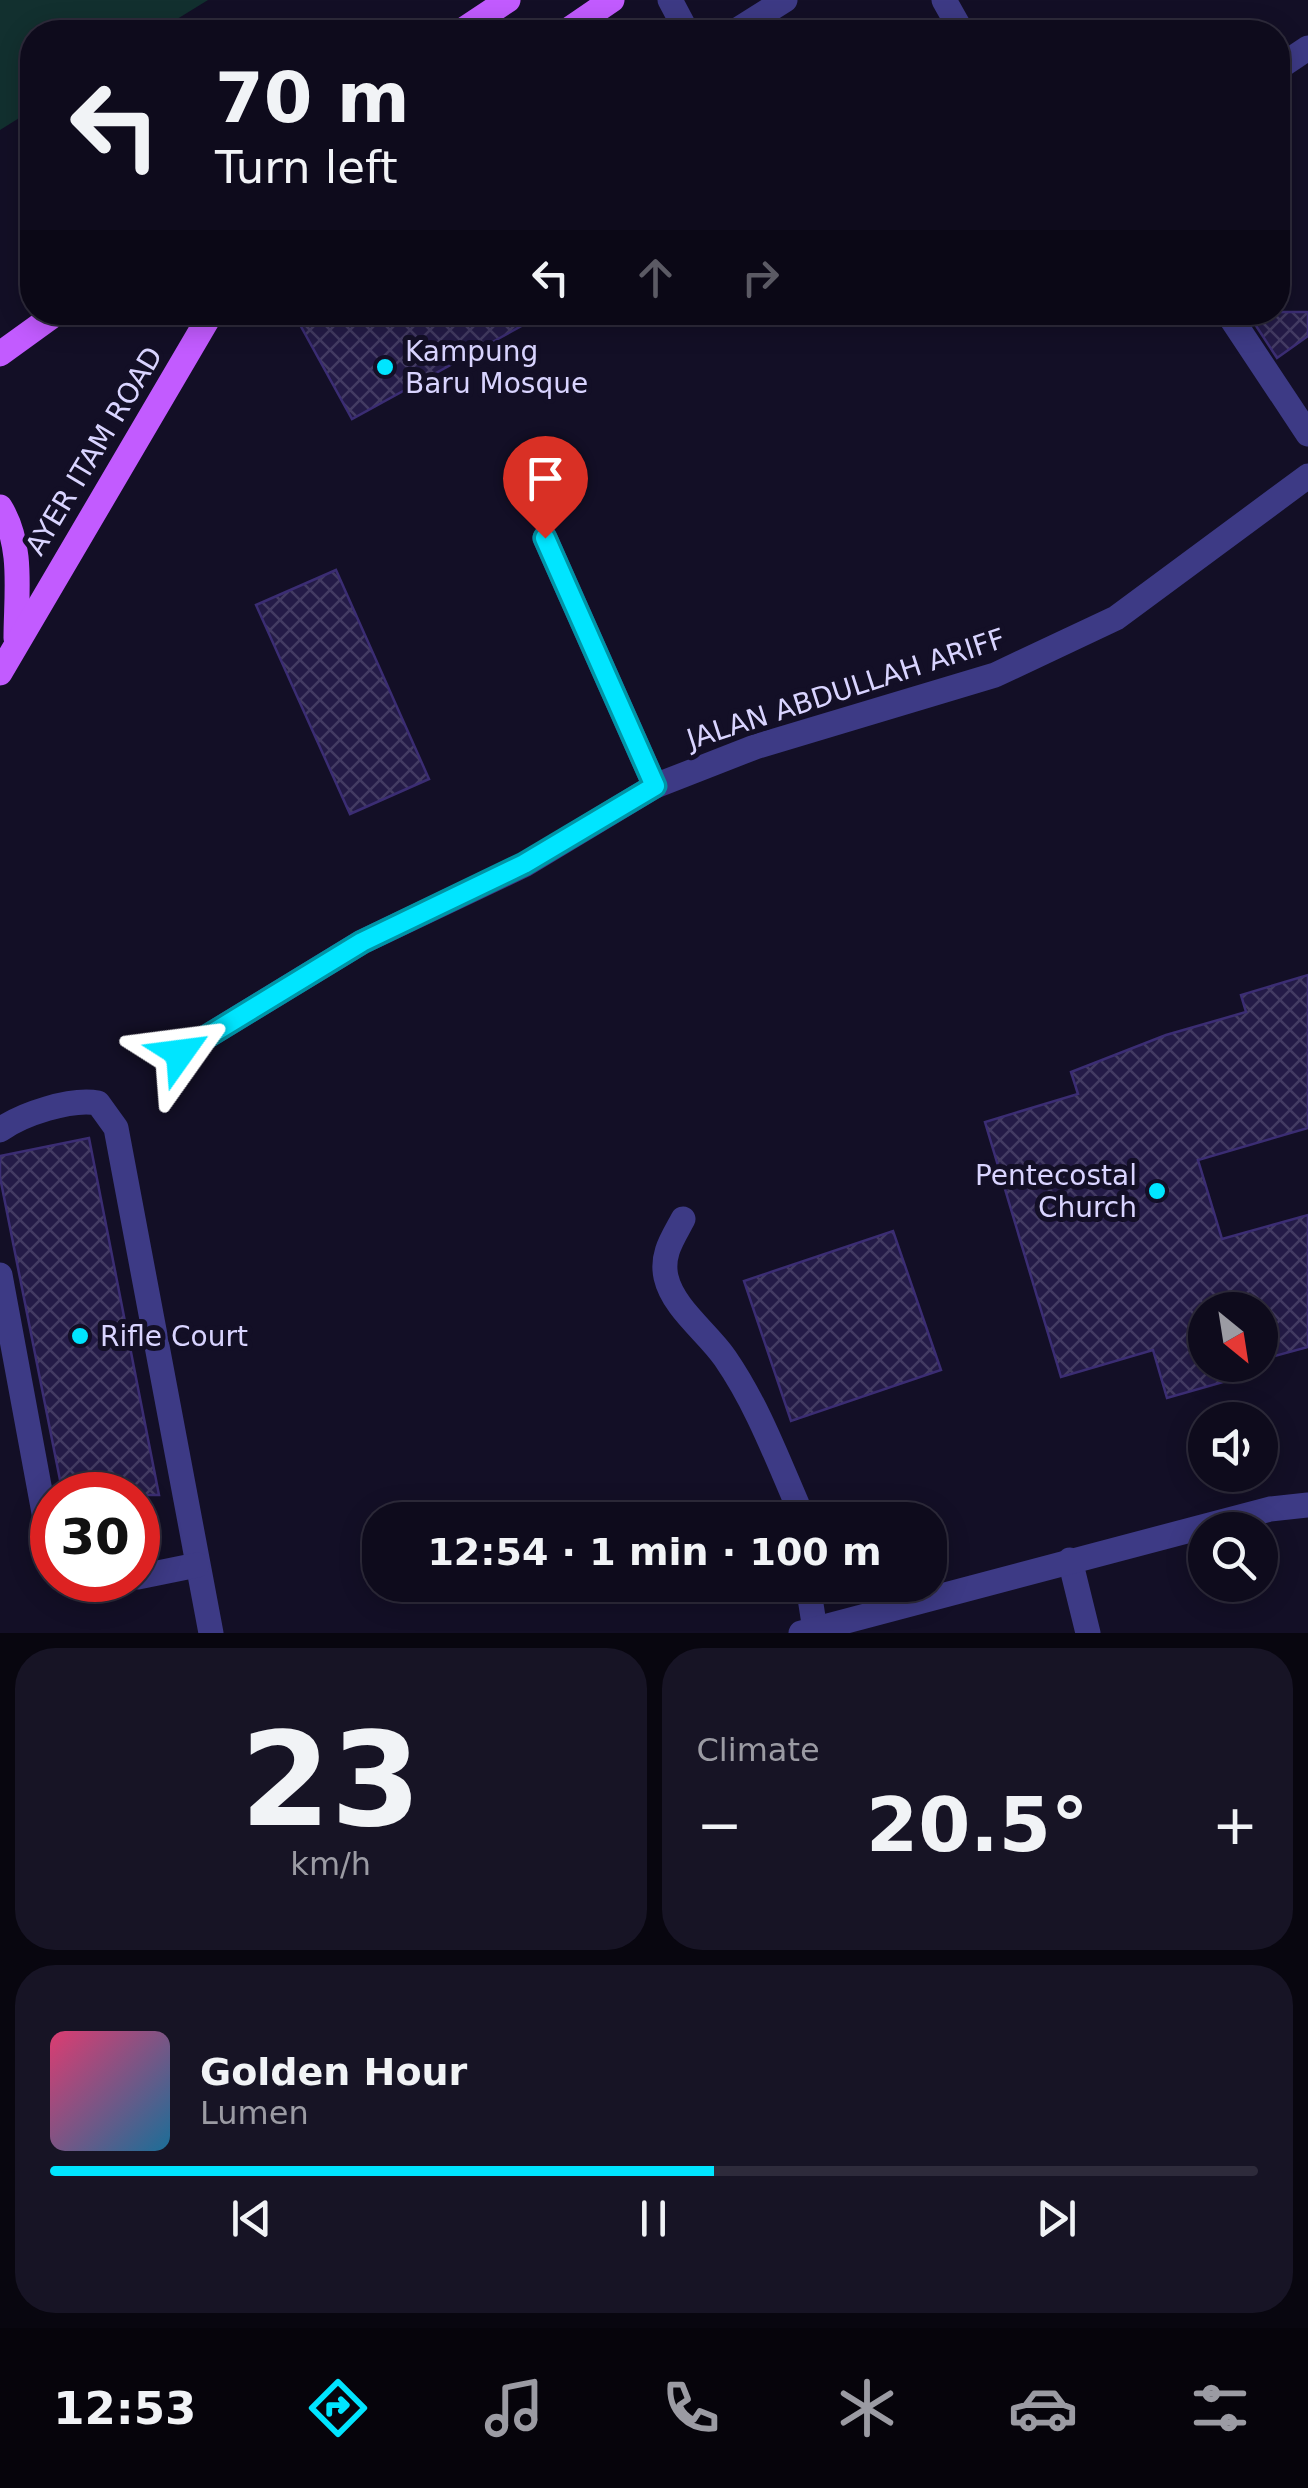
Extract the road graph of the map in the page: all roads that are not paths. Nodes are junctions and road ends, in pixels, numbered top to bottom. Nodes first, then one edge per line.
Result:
1 (508, 0) edge
2 (612, 0) edge
3 (784, 0) edge
4 (478, 20) edge
5 (582, 20) edge
6 (753, 20) edge
7 (40, 325) edge
8 (204, 325) edge
9 (1237, 325) edge
10 (0, 354) edge
11 (1308, 434) edge
12 (1308, 476) edge
13 (0, 507) edge
14 (545, 538) dead end
15 (16, 642) junction
16 (0, 673) edge
17 (655, 786) junction
18 (180, 1053) dead end
19 (0, 1130) edge
20 (683, 1219) dead end
21 (0, 1275) edge
22 (36, 1472) edge
23 (795, 1502) edge
24 (1308, 1505) edge
25 (1070, 1560) junction
26 (196, 1564) junction
27 (160, 1572) edge
28 (808, 1602) edge
29 (808, 1631) edge
30 (211, 1633) edge
31 (1088, 1633) edge

1 - 4 main road
2 - 5 main road
3 - 6 street
7 - 10 main road
8 - 15 main road, AYER ITAM ROAD
9 - 11 street
12 - 17 street, JALAN ABDULLAH ARIFF
13 - 15 main road
14 - 17 street
15 - 16 main road, AYER ITAM ROAD
17 - 18 street, JALAN ABDULLAH ARIFF
19 - 26 street
20 - 23 street
21 - 22 street
24 - 25 street
25 - 29 street
25 - 31 street
26 - 27 street
26 - 30 street
28 - 29 street

